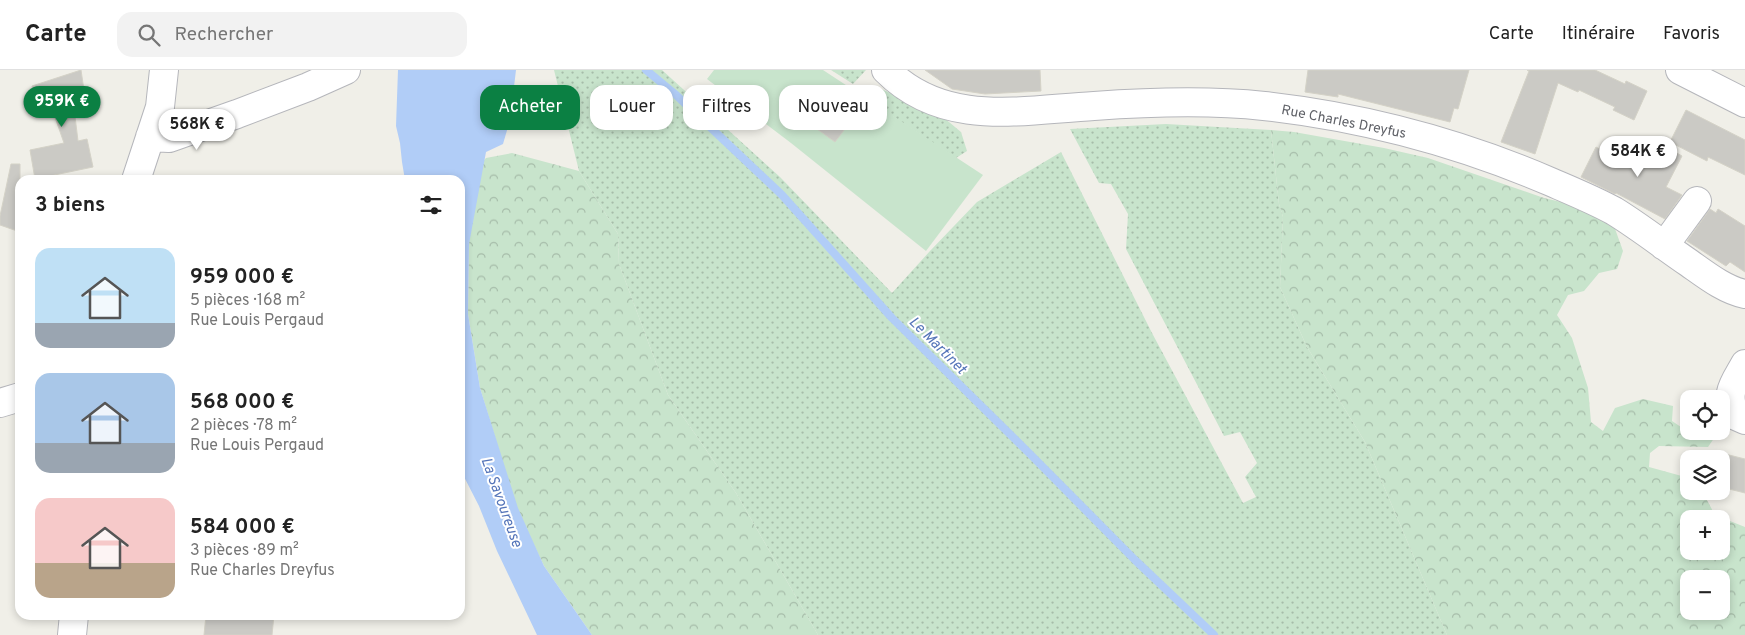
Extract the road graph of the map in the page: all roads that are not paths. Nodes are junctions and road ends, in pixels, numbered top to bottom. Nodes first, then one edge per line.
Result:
1 (164, 70) edge
2 (346, 70) edge
3 (886, 70) edge
4 (1680, 70) edge
5 (1739, 100) edge
6 (150, 137) junction
7 (138, 175) edge
8 (1697, 201) dead end
9 (1664, 246) junction
10 (1745, 294) edge
11 (1745, 364) edge
12 (15, 398) edge
13 (0, 403) edge
14 (1745, 420) edge
15 (74, 620) edge
16 (72, 635) edge

1 - 6 street
2 - 6 street
3 - 9 street, Rue Charles Dreyfus
4 - 5 street
6 - 7 street
8 - 9 street
9 - 10 street, Rue Charles Dreyfus
11 - 14 street
12 - 13 street
15 - 16 street

